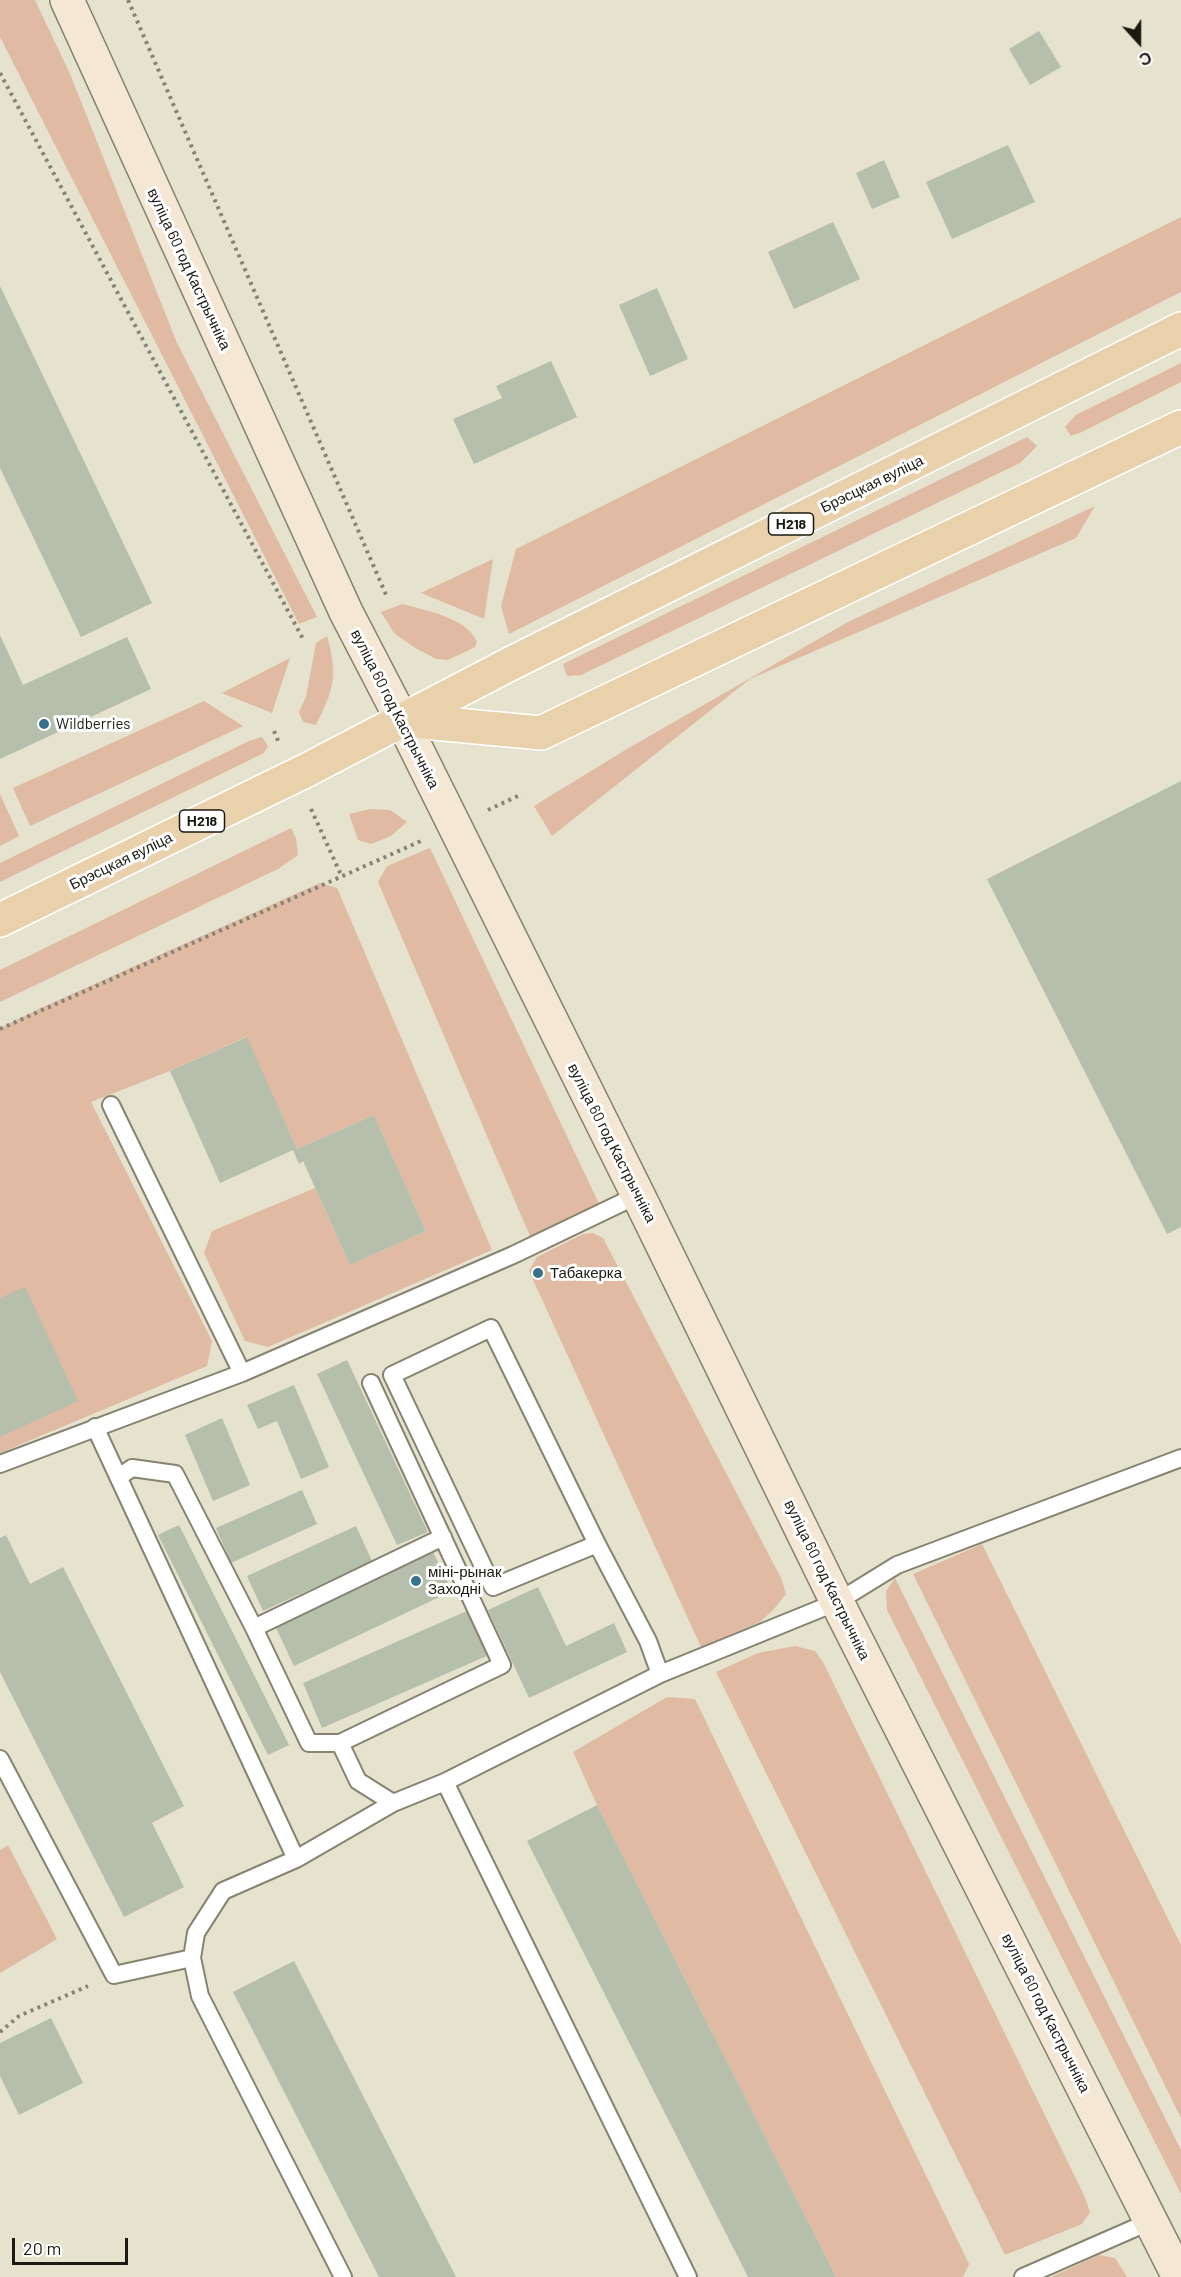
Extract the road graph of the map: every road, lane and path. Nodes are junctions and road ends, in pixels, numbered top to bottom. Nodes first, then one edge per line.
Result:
1 (67, 0) edge
2 (128, 0) edge
3 (0, 73) edge
4 (1181, 329) edge
5 (1181, 427) edge
6 (387, 597) dead end
7 (303, 639) dead end
8 (402, 720) junction
9 (352, 872) dead end
10 (0, 920) edge
11 (0, 1029) edge
12 (111, 1105) dead end
13 (638, 1195) junction
14 (242, 1373) junction
15 (371, 1383) dead end
16 (95, 1427) junction
17 (1181, 1458) edge
18 (0, 1464) edge
19 (119, 1477) junction
20 (443, 1537) junction
21 (597, 1544) junction
22 (837, 1602) junction
23 (254, 1628) junction
24 (660, 1674) junction
25 (340, 1743) junction
26 (0, 1759) edge
27 (445, 1782) junction
28 (393, 1803) junction
29 (296, 1859) junction
30 (192, 1958) junction
31 (114, 1975) junction
32 (0, 2031) edge
33 (1151, 2221) junction
34 (343, 2277) edge
35 (688, 2277) edge
36 (1023, 2277) edge
37 (1179, 2277) edge

1 - 8 street, вуліца 60 год Кастрычніка
2 - 6 path
3 - 7 path
4 - 8 main road, Брэсцкая вуліца / Н218
5 - 8 main road
8 - 10 main road, Брэсцкая вуліца / Н218
8 - 13 street, вуліца 60 год Кастрычніка
9 - 11 path
12 - 14 lane
13 - 14 lane
13 - 22 street, вуліца 60 год Кастрычніка
14 - 16 lane
15 - 20 lane
16 - 18 lane
16 - 19 lane
17 - 22 lane
19 - 23 lane
19 - 29 lane
20 - 23 lane
20 - 25 lane
21 - 21 lane
21 - 24 lane
22 - 24 lane
22 - 33 street, вуліца 60 год Кастрычніка
23 - 25 lane
24 - 27 lane
25 - 28 lane
26 - 31 lane
27 - 28 lane
27 - 35 lane
28 - 29 lane
29 - 30 lane
30 - 31 lane
30 - 34 lane
31 - 32 path
33 - 36 lane
33 - 37 street, вуліца 60 год Кастрычніка

